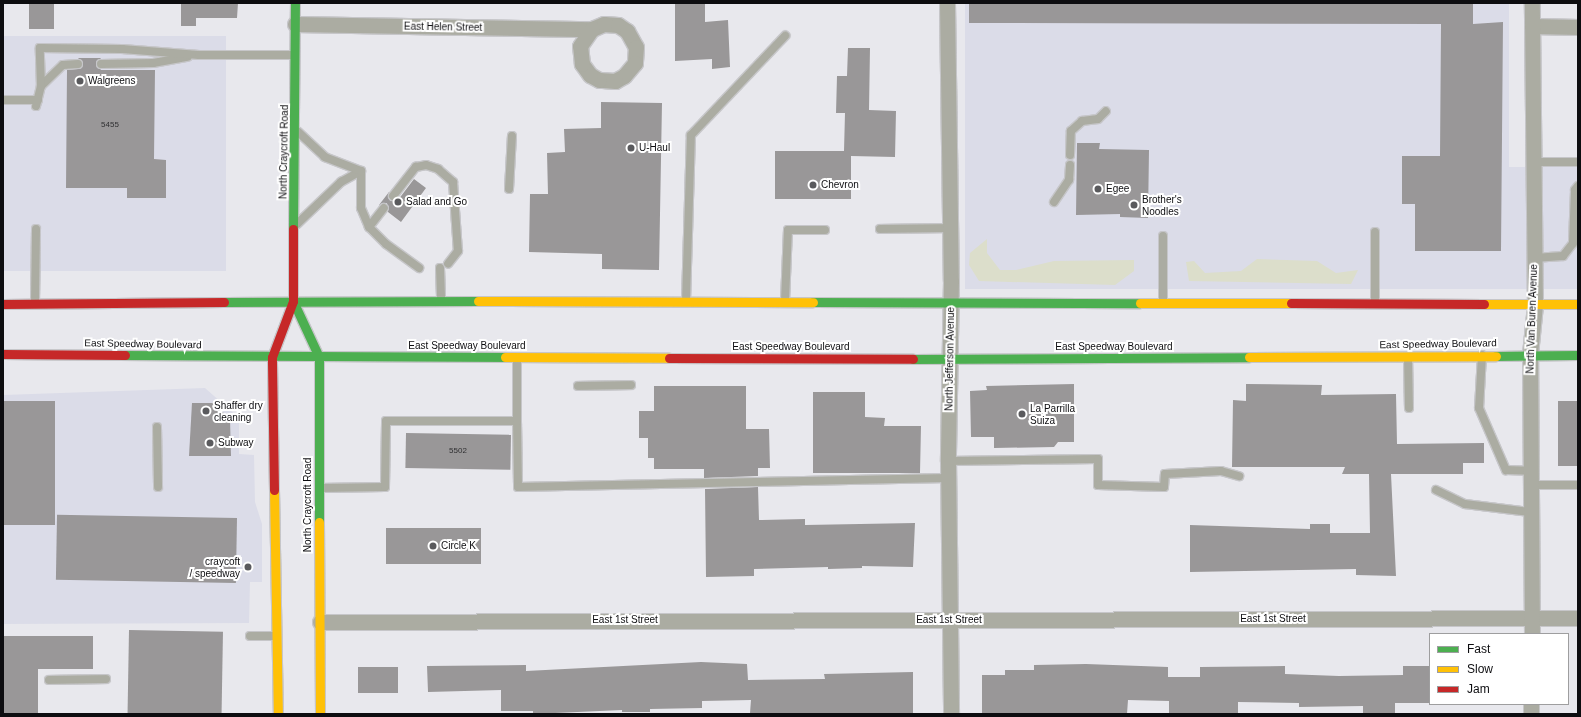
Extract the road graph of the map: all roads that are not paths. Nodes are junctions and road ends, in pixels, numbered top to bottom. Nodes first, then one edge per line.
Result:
1 (295, 3) edge
2 (947, 3) edge
3 (1532, 3) edge
4 (295, 24) junction
5 (1532, 26) junction
6 (1578, 27) edge
7 (592, 29) dead end
8 (784, 36) dead end
9 (199, 55) junction
10 (296, 55) junction
11 (78, 64) dead end
12 (101, 64) dead end
13 (41, 86) junction
14 (3, 100) edge
15 (1106, 111) dead end
16 (295, 129) junction
17 (512, 136) dead end
18 (1070, 155) dead end
19 (1533, 162) junction
20 (1578, 162) edge
21 (1070, 165) dead end
22 (361, 171) junction
23 (1578, 186) edge
24 (509, 189) dead end
25 (393, 196) dead end
26 (1054, 202) dead end
27 (384, 208) dead end
28 (369, 227) junction
29 (294, 228) junction
30 (950, 228) junction
31 (36, 229) dead end
32 (880, 229) dead end
33 (825, 230) dead end
34 (1375, 232) dead end
35 (1163, 236) dead end
36 (1534, 258) junction
37 (448, 264) dead end
38 (419, 268) dead end
39 (440, 268) dead end
40 (293, 301) junction
41 (441, 301) junction
42 (686, 302) junction
43 (785, 302) junction
44 (951, 303) junction
45 (1163, 303) junction
46 (3, 304) edge
47 (36, 304) junction
48 (1374, 304) junction
49 (1535, 304) junction
50 (1578, 304) edge
51 (3, 354) edge
52 (1530, 354) junction
53 (1482, 355) junction
54 (1578, 355) edge
55 (1408, 356) junction
56 (272, 357) junction
57 (319, 357) junction
58 (517, 358) junction
59 (951, 359) junction
60 (631, 385) dead end
61 (578, 386) dead end
62 (1409, 408) dead end
63 (517, 421) junction
64 (157, 427) dead end
65 (948, 461) junction
66 (1239, 476) dead end
67 (948, 478) junction
68 (1530, 478) junction
69 (1578, 485) edge
70 (158, 486) dead end
71 (319, 488) junction
72 (1436, 490) dead end
73 (1530, 512) junction
74 (1532, 618) junction
75 (1578, 618) edge
76 (950, 620) junction
77 (320, 622) junction
78 (1532, 633) edge
79 (250, 636) dead end
80 (277, 636) junction
81 (106, 679) dead end
82 (49, 680) dead end
83 (278, 714) edge
84 (320, 714) edge
85 (950, 714) edge

1 - 4 main road, North Craycroft Road
2 - 30 street, North Jefferson Avenue
3 - 5 street, North Van Buren Avenue
4 - 7 street, East Helen Street
4 - 10 main road, North Craycroft Road
5 - 6 street
5 - 19 street, North Van Buren Avenue
8 - 42 lane
9 - 10 lane
9 - 12 lane
9 - 13 lane
10 - 16 main road, North Craycroft Road
11 - 13 lane
13 - 14 lane
15 - 18 lane
16 - 22 lane
16 - 29 main road, North Craycroft Road
17 - 24 lane
19 - 20 lane
19 - 36 street, North Van Buren Avenue
21 - 26 lane
22 - 28 lane
22 - 29 lane
23 - 36 lane
25 - 37 lane
27 - 28 lane
28 - 38 lane
29 - 40 main road, North Craycroft Road
30 - 32 lane
30 - 44 street, North Jefferson Avenue
31 - 47 lane
33 - 43 lane
34 - 48 lane
35 - 45 lane
36 - 49 street, North Van Buren Avenue
39 - 41 lane
40 - 41 main road
40 - 47 main road
40 - 56 main road, North Craycroft Road
40 - 57 main road, North Craycroft Road
41 - 42 main road
42 - 43 main road
43 - 44 main road
44 - 45 main road
44 - 59 street, North Jefferson Avenue
45 - 48 main road
46 - 47 main road
48 - 49 main road
49 - 50 main road
49 - 52 street, North Van Buren Avenue
51 - 56 main road, East Speedway Boulevard
52 - 53 main road, East Speedway Boulevard
52 - 54 main road, East Speedway Boulevard
52 - 68 street, North Van Buren Avenue
53 - 55 main road, East Speedway Boulevard
53 - 68 lane
55 - 59 main road, East Speedway Boulevard
55 - 62 lane
56 - 57 main road, East Speedway Boulevard
56 - 80 main road, North Craycroft Road
57 - 58 main road, East Speedway Boulevard
57 - 71 main road, North Craycroft Road
58 - 59 main road, East Speedway Boulevard
58 - 63 lane
59 - 65 street, North Jefferson Avenue
60 - 61 lane
63 - 67 lane
63 - 71 lane
64 - 70 lane
65 - 66 lane
65 - 67 street, North Jefferson Avenue
67 - 76 street, North Jefferson Avenue
68 - 69 lane
68 - 73 street, North Van Buren Avenue
71 - 77 main road, North Craycroft Road
72 - 73 lane
73 - 74 street, North Van Buren Avenue
74 - 75 street, East 1st Street
74 - 76 street, East 1st Street
74 - 78 street, North Van Buren Avenue
76 - 77 street, East 1st Street
76 - 85 street, North Jefferson Avenue
77 - 84 main road, North Craycroft Road
79 - 80 lane
80 - 83 main road, North Craycroft Road
81 - 82 lane

